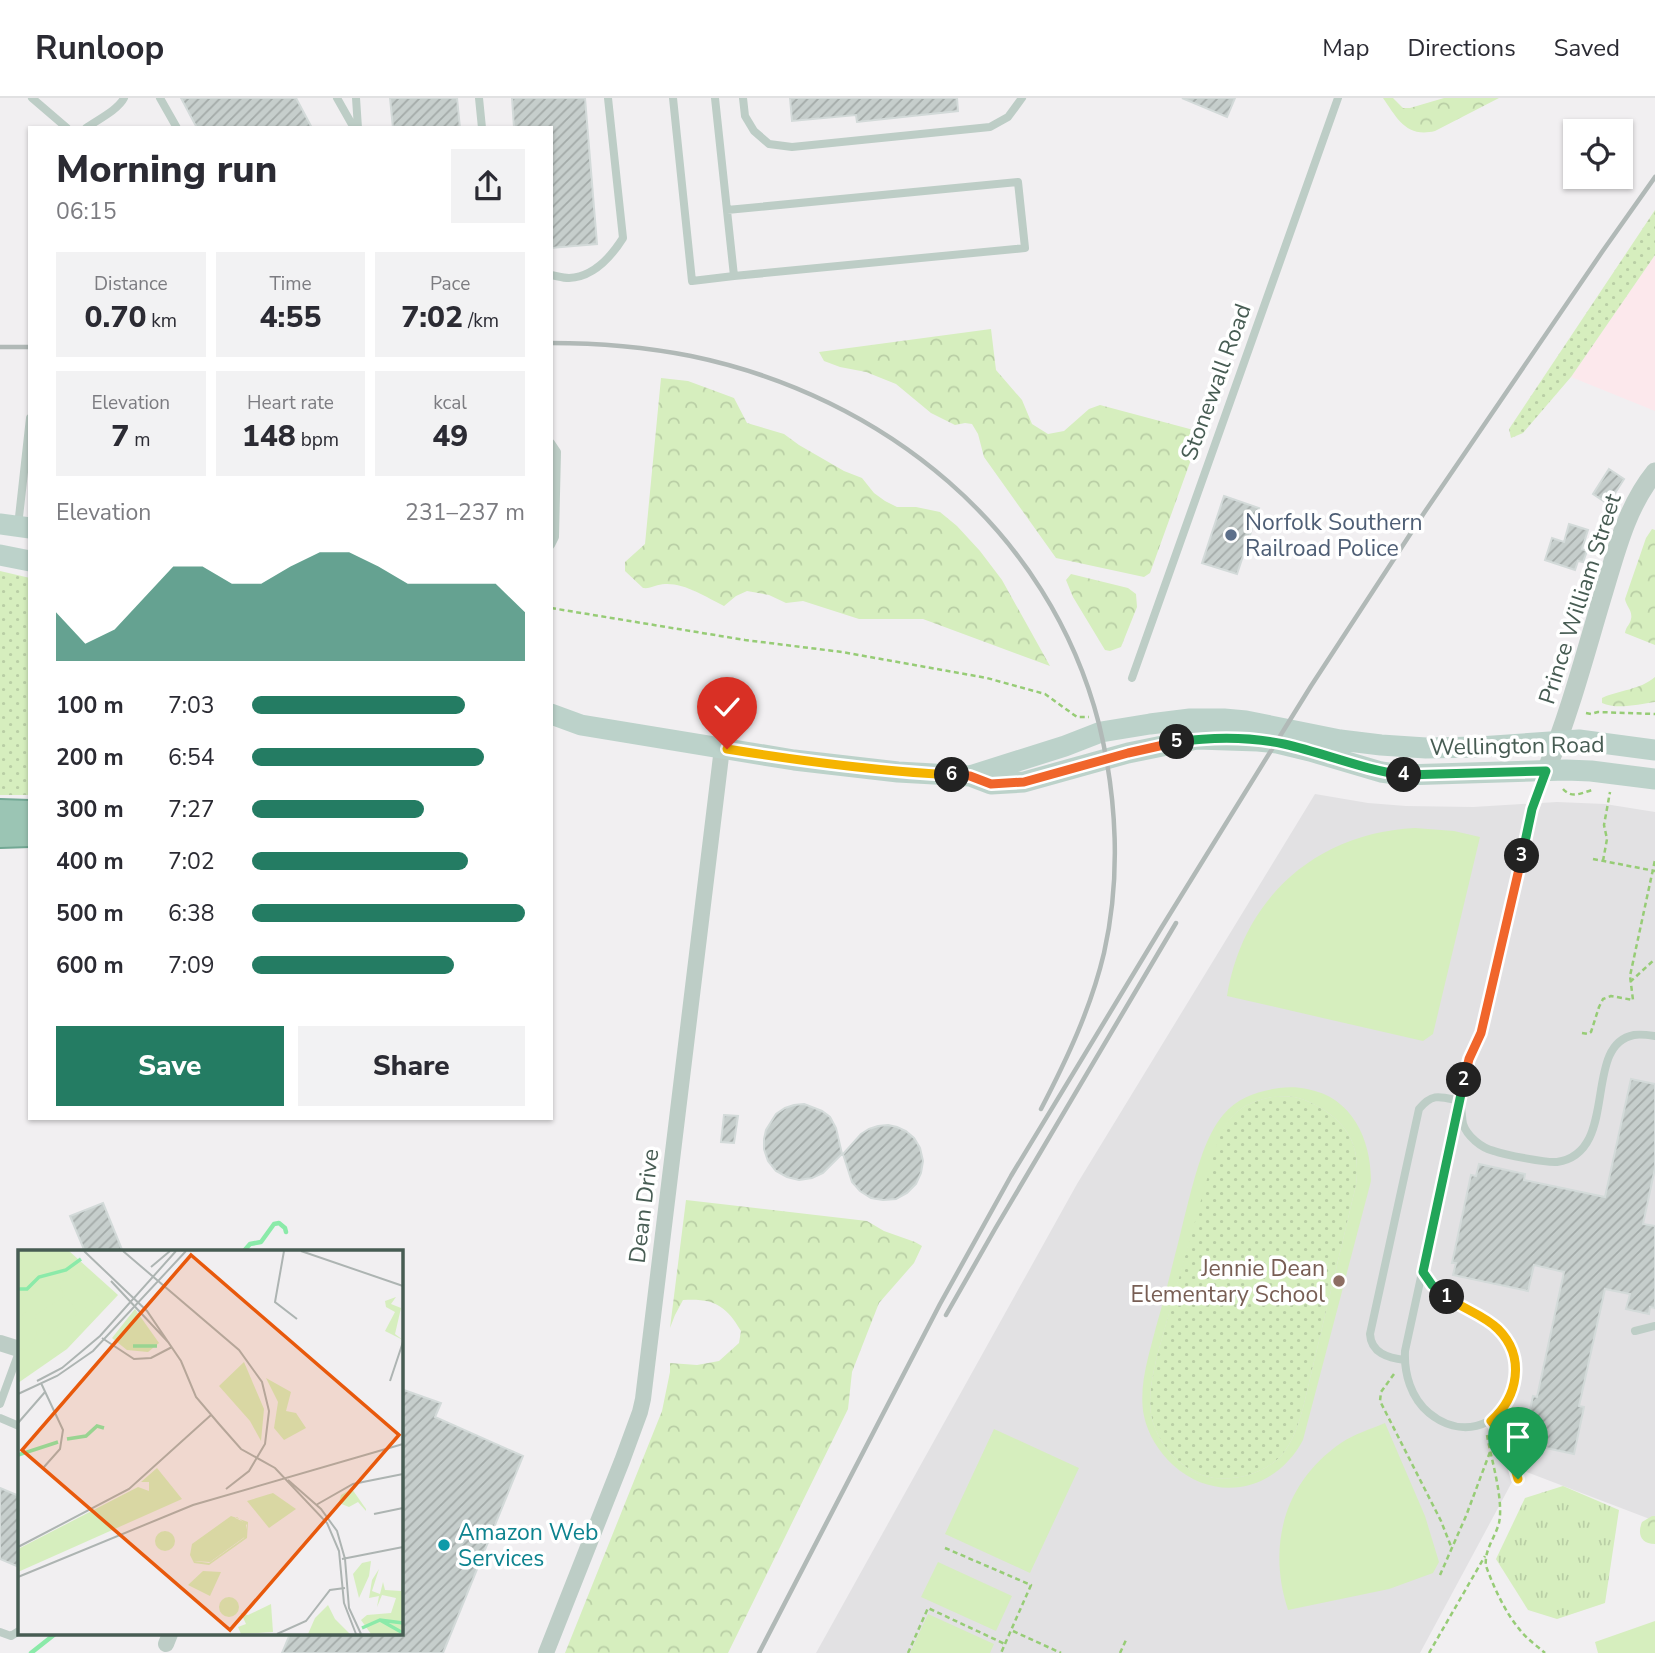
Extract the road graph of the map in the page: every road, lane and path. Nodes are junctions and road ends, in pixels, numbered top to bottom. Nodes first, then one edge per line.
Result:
1 (32, 98) edge
2 (124, 98) edge
3 (160, 98) edge
4 (337, 98) edge
5 (356, 98) edge
6 (478, 98) edge
7 (608, 98) edge
8 (673, 98) edge
9 (715, 98) edge
10 (743, 98) edge
11 (1022, 98) edge
12 (1338, 98) edge
13 (65, 126) edge
14 (89, 126) edge
15 (176, 126) edge
16 (355, 126) edge
17 (356, 126) edge
18 (482, 126) edge
19 (727, 210) junction
20 (553, 275) edge
21 (734, 276) junction
22 (28, 433) edge
23 (553, 446) edge
24 (1655, 472) edge
25 (16, 526) edge
26 (553, 541) edge
27 (0, 555) edge
28 (28, 561) edge
29 (553, 608) edge
30 (1132, 678) dead end
31 (1591, 714) dead end
32 (1655, 714) edge
33 (553, 715) edge
34 (1089, 717) dead end
35 (1559, 740) junction
36 (722, 748) junction
37 (1655, 750) edge
38 (1546, 771) junction
39 (970, 776) junction
40 (1655, 779) edge
41 (1610, 789) dead end
42 (0, 813) edge
43 (28, 814) edge
44 (28, 832) edge
45 (0, 834) edge
46 (1593, 859) dead end
47 (1655, 860) edge
48 (1603, 861) junction
49 (1654, 871) edge
50 (1655, 959) edge
51 (1630, 982) junction
52 (1582, 1033) dead end
53 (1655, 1036) edge
54 (1460, 1101) junction
55 (1423, 1272) junction
56 (1655, 1326) edge
57 (1635, 1331) dead end
58 (0, 1343) edge
59 (18, 1351) edge
60 (18, 1354) edge
61 (1405, 1360) junction
62 (0, 1404) edge
63 (0, 1418) edge
64 (1488, 1423) junction
65 (18, 1426) edge
66 (1490, 1451) junction
67 (1518, 1479) dead end
68 (945, 1548) dead end
69 (1452, 1549) junction
70 (1487, 1552) junction
71 (1440, 1575) dead end
72 (1012, 1630) junction
73 (18, 1632) edge
74 (1, 1633) edge
75 (1126, 1640) dead end
76 (1005, 1644) junction
77 (546, 1653) edge
78 (908, 1653) edge
79 (1001, 1653) edge
80 (1061, 1653) edge
81 (1120, 1653) edge
82 (1429, 1653) edge
83 (1545, 1653) edge

1 - 13 lane
2 - 14 lane
3 - 15 lane
4 - 16 lane
5 - 17 lane
6 - 18 lane
7 - 20 lane
8 - 21 lane
9 - 19 lane
10 - 11 lane
12 - 30 lane, Stonewall Road
19 - 21 lane
19 - 21 lane
22 - 25 lane
23 - 26 lane
24 - 35 street, Prince William Street
27 - 28 main road
29 - 34 path
31 - 32 path
33 - 36 main road, Wellington Road
35 - 37 main road, Wellington Road
35 - 38 street, Prince William Street
35 - 39 main road, Wellington Road
36 - 39 main road, Wellington Road
36 - 77 street, Dean Drive
38 - 39 main road, Wellington Road
38 - 40 main road, Wellington Road
38 - 54 lane, Prince William Street
41 - 48 path
42 - 43 highway
44 - 45 highway
46 - 48 path
47 - 49 path
48 - 49 path
49 - 51 path
50 - 51 path
51 - 52 path
53 - 54 lane
54 - 55 lane, Prince William Street
54 - 61 lane
55 - 61 lane, Prince William Street
55 - 64 lane
56 - 57 lane
58 - 59 street
60 - 62 lane
61 - 64 lane, Prince William Street
61 - 69 path
63 - 65 lane
64 - 66 path
64 - 67 lane
66 - 69 path
66 - 70 path
68 - 72 path
69 - 71 path
70 - 82 path
70 - 83 path
72 - 76 path
72 - 80 path
73 - 74 lane
75 - 81 path
76 - 78 path
76 - 79 path

